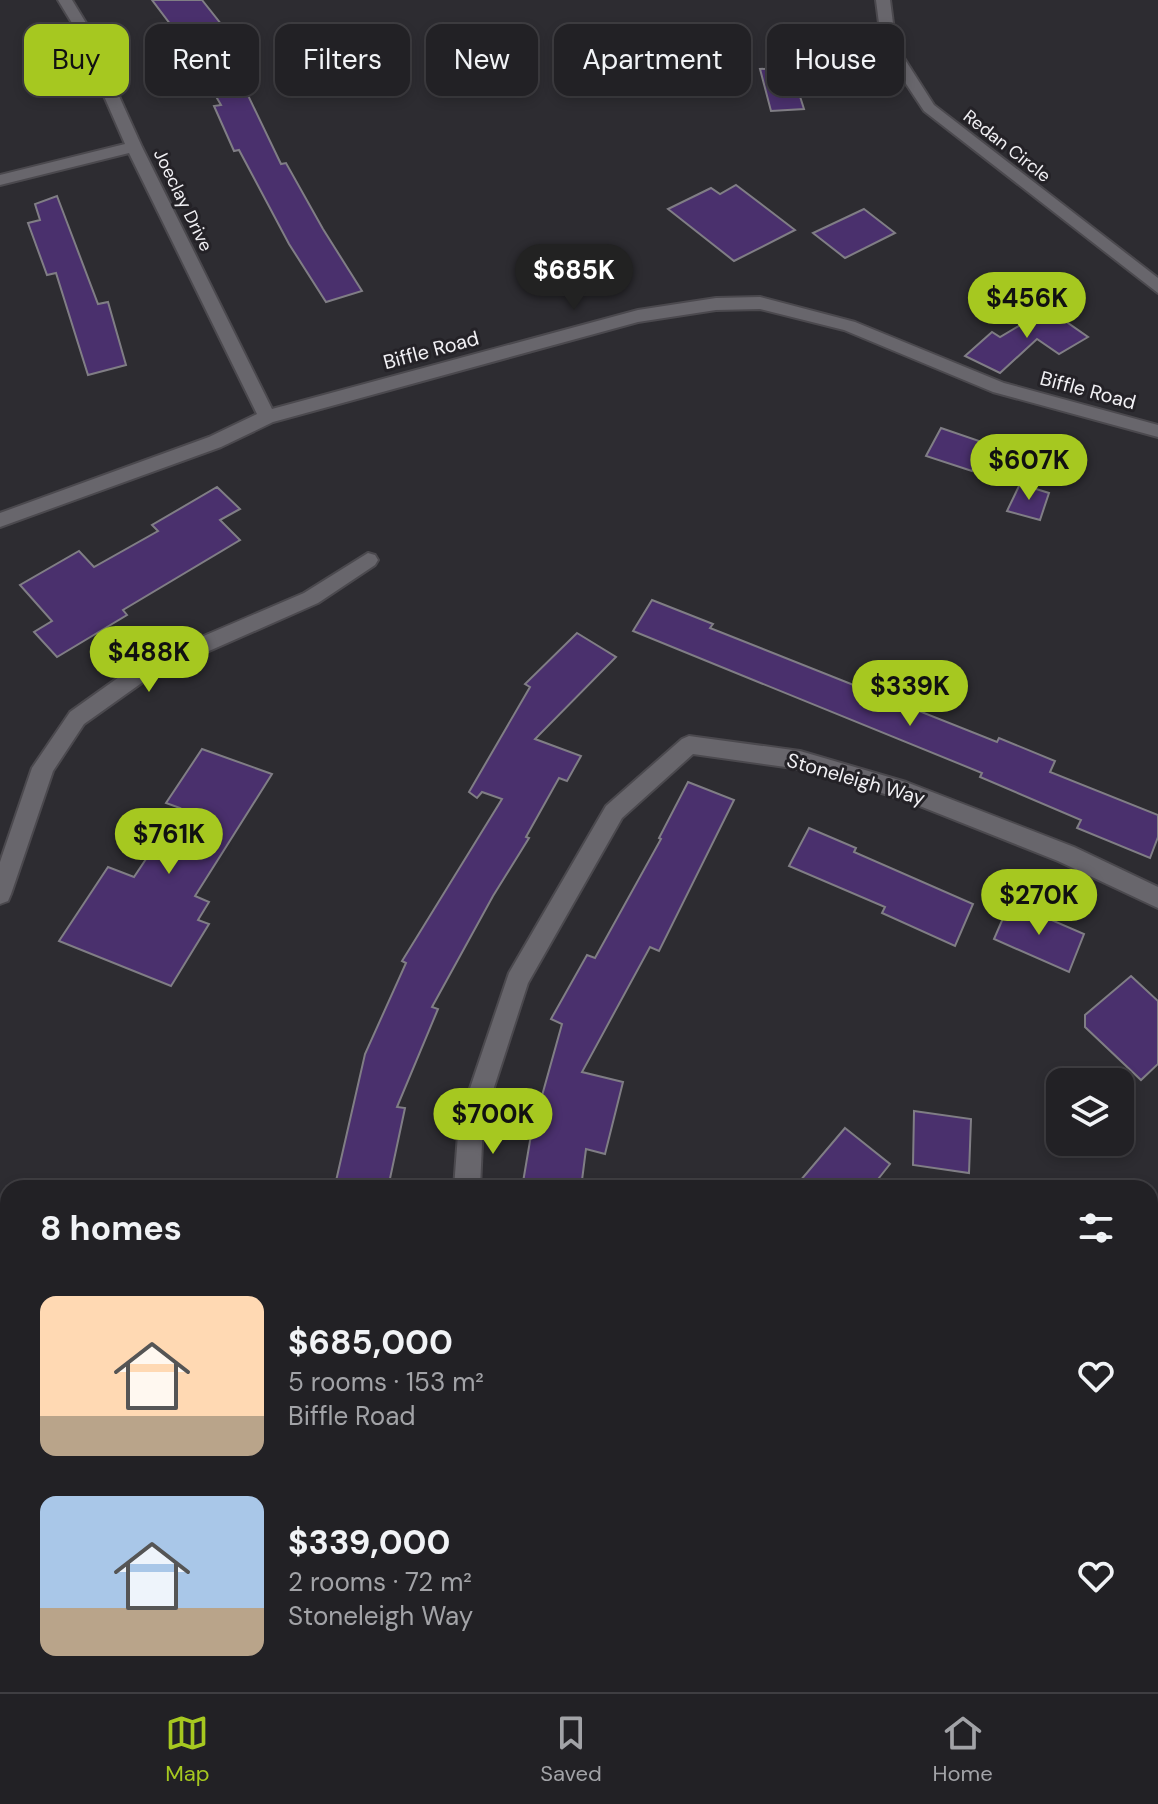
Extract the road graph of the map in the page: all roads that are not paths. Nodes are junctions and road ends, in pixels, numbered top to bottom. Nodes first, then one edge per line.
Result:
1 (65, 0) edge
2 (883, 0) edge
3 (134, 147) junction
4 (0, 180) edge
5 (1158, 287) edge
6 (267, 417) junction
7 (1158, 431) edge
8 (0, 520) edge
9 (368, 560) dead end
10 (0, 894) edge
11 (1158, 898) edge
12 (467, 1180) edge

1 - 3 street, Joeclay Drive
2 - 5 street, Redan Circle
3 - 4 street
3 - 6 street, Joeclay Drive
6 - 7 street, Biffle Road
6 - 8 street, Biffle Road
9 - 10 street
11 - 12 street, Stoneleigh Way

